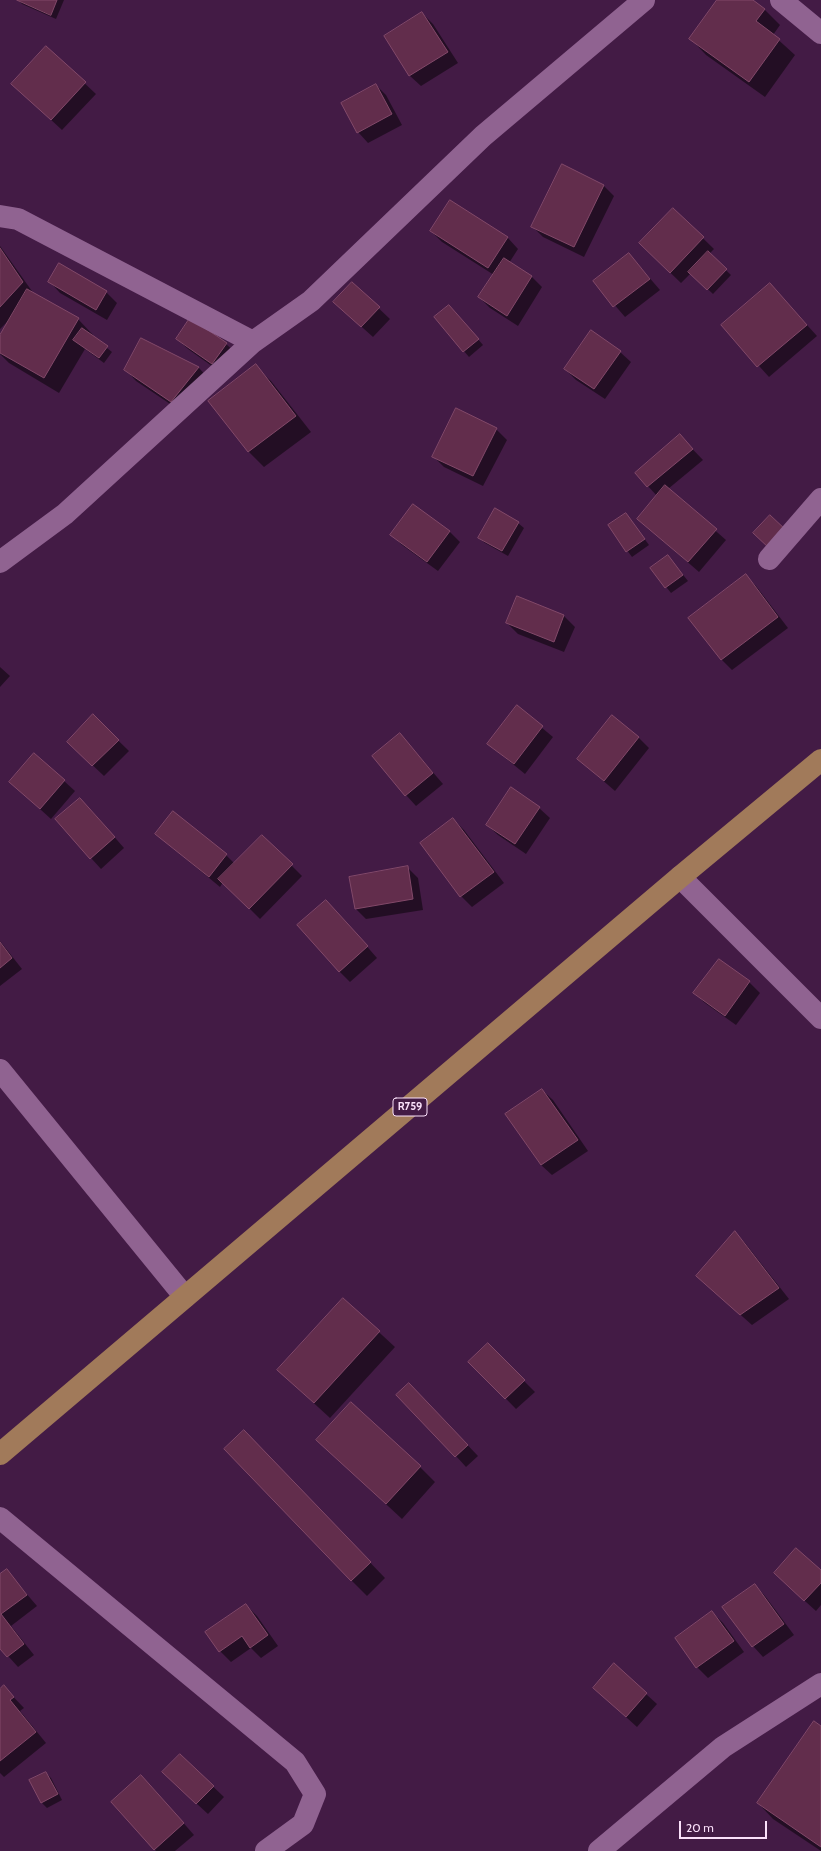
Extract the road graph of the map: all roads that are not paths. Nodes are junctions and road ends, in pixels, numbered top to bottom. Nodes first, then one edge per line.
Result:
1 (644, 0) edge
2 (781, 0) edge
3 (821, 34) edge
4 (0, 216) edge
5 (253, 342) junction
6 (821, 499) edge
7 (769, 559) dead end
8 (0, 562) edge
9 (821, 760) edge
10 (680, 877) junction
11 (821, 1018) edge
12 (0, 1070) edge
13 (185, 1297) junction
14 (0, 1454) edge
15 (0, 1518) edge
16 (821, 1684) edge
17 (266, 1851) edge
18 (599, 1851) edge

1 - 5 street
2 - 3 street
4 - 5 street
5 - 8 street
6 - 7 street
9 - 10 main road, R759
10 - 11 street
10 - 13 main road, R759
12 - 13 street
13 - 14 main road, R759
15 - 17 street
16 - 18 street

